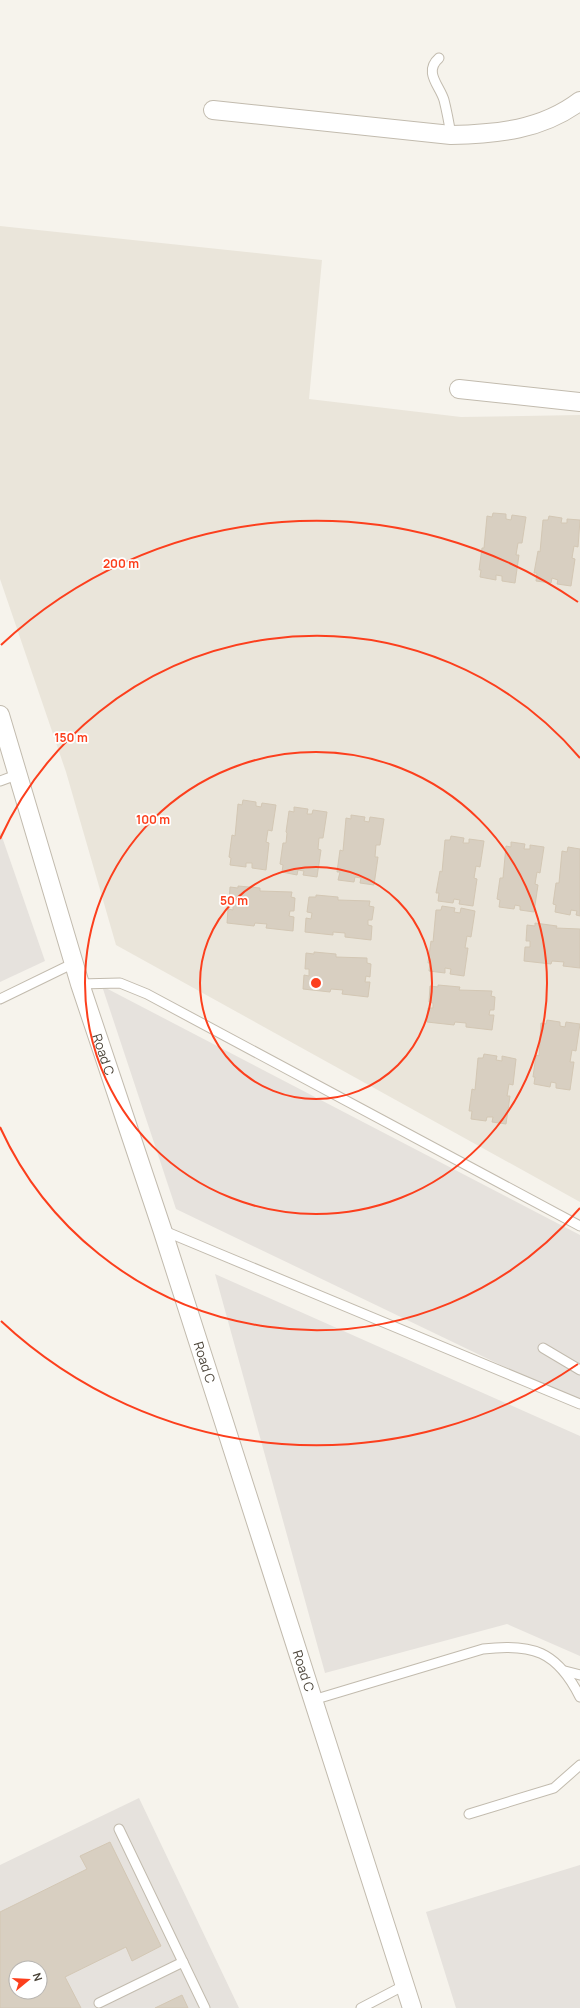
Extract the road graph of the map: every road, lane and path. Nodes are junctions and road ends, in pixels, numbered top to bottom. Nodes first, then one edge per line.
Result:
1 (439, 58) dead end
2 (580, 102) edge
3 (213, 110) dead end
4 (451, 135) junction
5 (459, 389) dead end
6 (580, 402) edge
7 (0, 715) edge
8 (19, 774) junction
9 (0, 781) edge
10 (74, 963) junction
11 (80, 984) junction
12 (0, 999) edge
13 (580, 1226) edge
14 (162, 1230) junction
15 (543, 1348) dead end
16 (580, 1370) edge
17 (580, 1404) edge
18 (565, 1671) junction
19 (580, 1675) edge
20 (580, 1697) edge
21 (314, 1700) junction
22 (580, 1765) edge
23 (469, 1814) dead end
24 (119, 1828) dead end
25 (183, 1962) junction
26 (405, 1985) junction
27 (99, 2003) dead end
28 (205, 2008) edge
29 (361, 2008) edge
30 (412, 2008) edge

1 - 4 lane
2 - 4 street
3 - 4 street
5 - 6 street
7 - 8 street, Road C
8 - 9 lane
8 - 10 street, Road C
10 - 11 street, Road C
10 - 12 lane
11 - 13 lane
11 - 14 street, Road C
14 - 17 lane
14 - 21 street, Road C
15 - 16 lane
18 - 19 lane
18 - 20 lane
18 - 21 lane
21 - 26 street, Road C
22 - 23 lane
24 - 25 lane
25 - 27 lane
25 - 28 lane
26 - 29 lane
26 - 30 street, Road C

